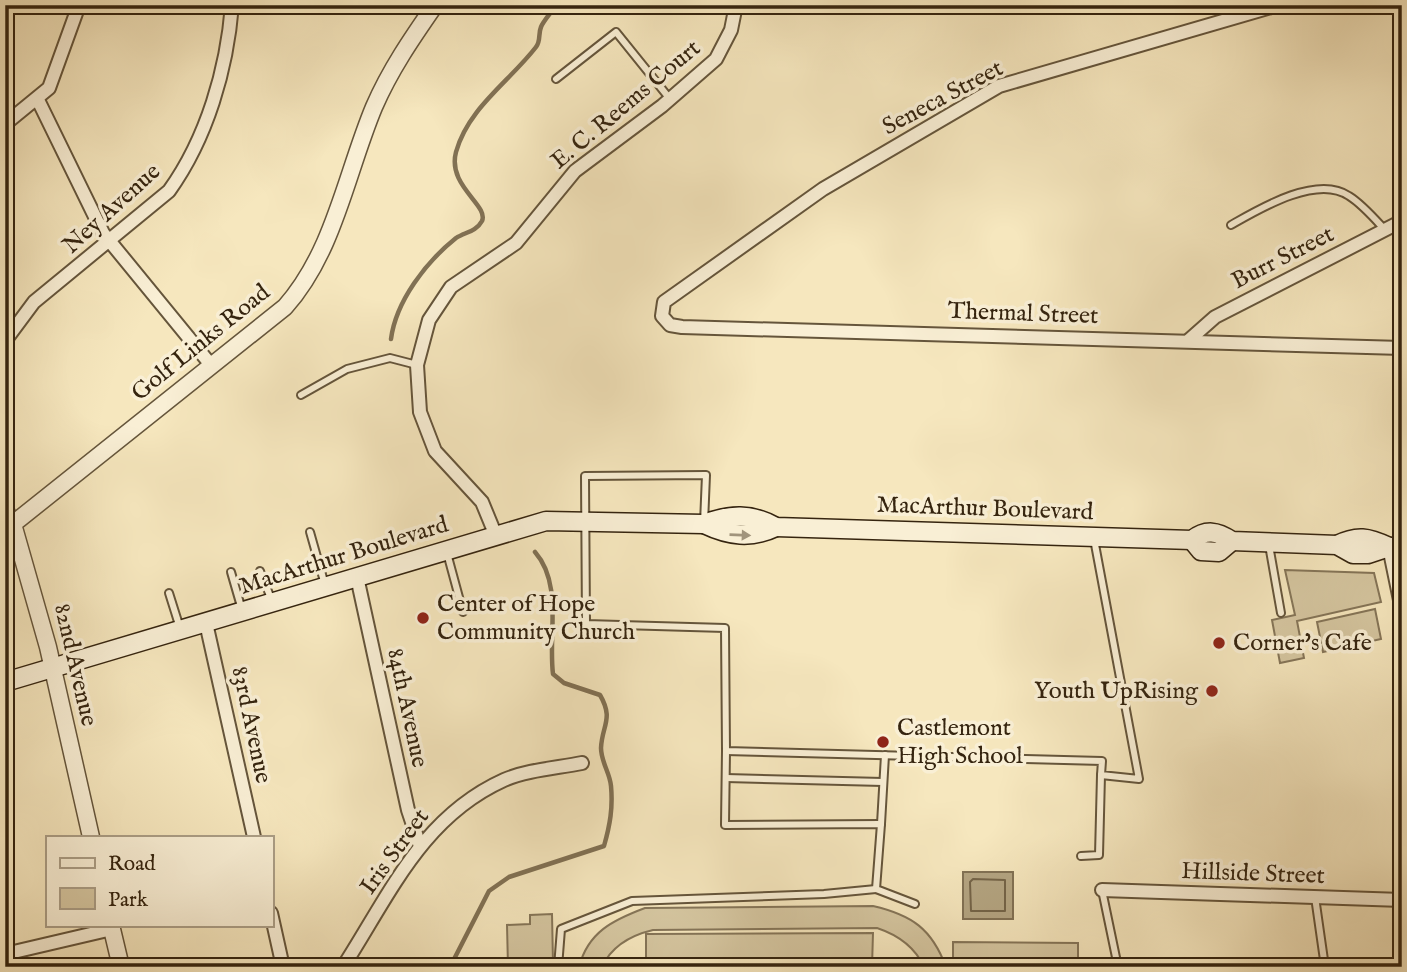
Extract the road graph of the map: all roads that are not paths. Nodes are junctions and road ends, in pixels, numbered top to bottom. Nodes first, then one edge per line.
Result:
1 (79, 5) edge
2 (232, 5) edge
3 (435, 5) edge
4 (736, 5) edge
5 (1278, 5) edge
6 (556, 79) dead end
7 (670, 99) junction
8 (38, 100) junction
9 (5, 124) edge
10 (1402, 221) edge
11 (1231, 225) dead end
12 (1385, 230) junction
13 (110, 242) junction
14 (664, 302) joint
15 (1189, 340) junction
16 (5, 341) edge
17 (1402, 348) edge
18 (211, 365) junction
19 (416, 365) junction
20 (301, 396) dead end
21 (5, 505) edge
22 (583, 521) junction
23 (13, 524) junction
24 (704, 524) junction
25 (310, 532) dead end
26 (496, 536) junction
27 (1094, 537) junction
28 (1268, 543) junction
29 (1395, 547) edge
30 (446, 551) junction
31 (260, 571) dead end
32 (231, 572) dead end
33 (357, 578) junction
34 (326, 587) junction
35 (169, 593) dead end
36 (272, 603) junction
37 (1402, 610) edge
38 (243, 612) junction
39 (463, 612) dead end
40 (1281, 613) dead end
41 (206, 623) junction
42 (180, 630) junction
43 (53, 668) junction
44 (5, 682) edge
45 (726, 751) junction
46 (885, 755) junction
47 (582, 763) dead end
48 (1101, 775) junction
49 (726, 778) junction
50 (883, 782) junction
51 (881, 824) junction
52 (91, 836) edge
53 (254, 836) edge
54 (420, 846) junction
55 (1081, 856) dead end
56 (876, 889) junction
57 (1102, 890) joint
58 (1315, 897) junction
59 (1402, 901) edge
60 (915, 904) dead end
61 (273, 922) edge
62 (112, 927) edge
63 (5, 954) edge
64 (121, 967) edge
65 (283, 967) edge
66 (343, 967) edge
67 (558, 967) edge
68 (1118, 967) edge
69 (1325, 967) edge

1 - 8 street
2 - 13 street, Ney Avenue
3 - 18 street, Golf Links Road
4 - 7 street, E. C. Reems Court
5 - 14 street, Seneca Street
6 - 7 lane
7 - 19 street, E. C. Reems Court
8 - 9 street
8 - 13 street
10 - 12 street, Burr Street
11 - 12 lane
12 - 15 street, Burr Street
13 - 16 street, Ney Avenue
13 - 18 street
14 - 15 street, Thermal Street
15 - 17 street, Thermal Street
18 - 23 street, Golf Links Road
19 - 20 lane
19 - 26 street, E. C. Reems Court
21 - 23 street, 82nd Avenue
22 - 24 main road, MacArthur Boulevard
22 - 24 lane
22 - 26 main road, MacArthur Boulevard
22 - 45 lane
23 - 43 street, 82nd Avenue
24 - 27 main road, MacArthur Boulevard
25 - 34 lane
26 - 30 main road, MacArthur Boulevard
27 - 28 main road, MacArthur Boulevard
27 - 48 lane
28 - 29 main road, MacArthur Boulevard
28 - 40 lane
29 - 37 street
30 - 33 main road, MacArthur Boulevard
30 - 39 lane
31 - 36 lane
32 - 38 lane
33 - 34 main road, MacArthur Boulevard
33 - 54 street, 84th Avenue
34 - 36 main road, MacArthur Boulevard
35 - 42 lane
36 - 38 main road, MacArthur Boulevard
38 - 41 main road, MacArthur Boulevard
41 - 42 main road, MacArthur Boulevard
41 - 53 street, 83rd Avenue
42 - 43 main road, MacArthur Boulevard
43 - 44 main road, MacArthur Boulevard
43 - 52 street, 82nd Avenue
45 - 46 lane
45 - 49 lane
46 - 48 lane
46 - 50 lane
47 - 54 street, Iris Street
48 - 55 lane
49 - 50 lane
49 - 51 lane
50 - 51 lane
51 - 56 lane
54 - 66 street, Iris Street
56 - 60 lane
56 - 67 lane
57 - 58 street, Hillside Street
57 - 68 lane
58 - 59 street, Hillside Street
58 - 69 lane
61 - 65 street
62 - 63 street
62 - 64 street

